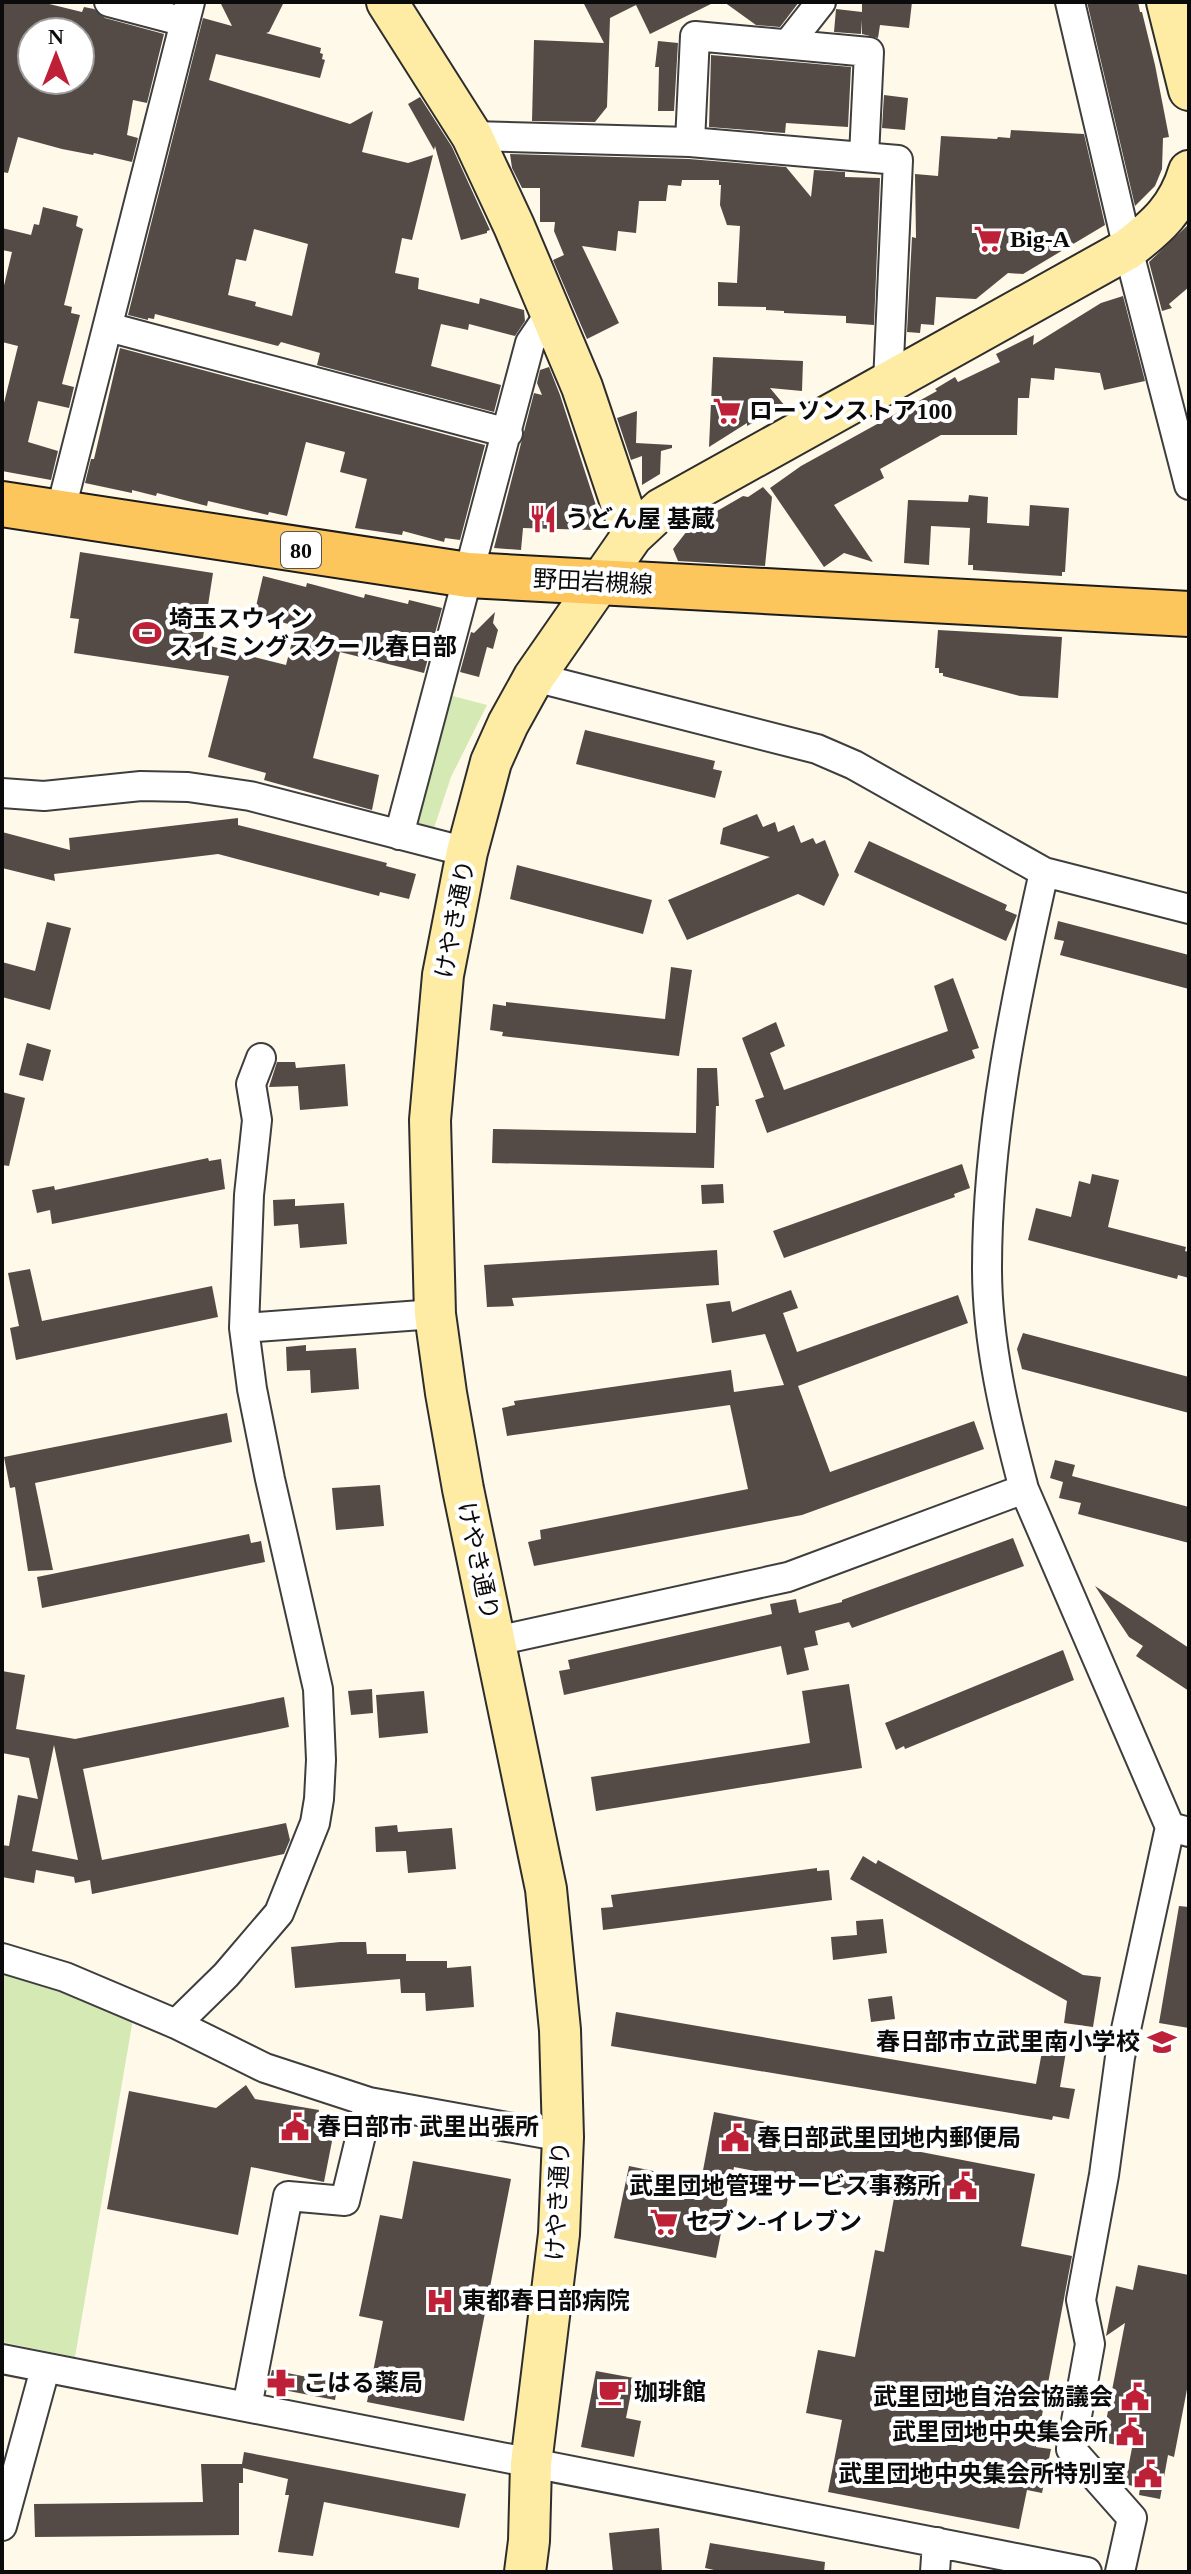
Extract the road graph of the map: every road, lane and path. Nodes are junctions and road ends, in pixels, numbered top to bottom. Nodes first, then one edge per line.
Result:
1 (109, 2) edge
2 (387, 2) edge
3 (821, 2) edge
4 (1070, 2) edge
5 (1167, 2) edge
6 (188, 12) edge
7 (788, 44) junction
8 (1189, 90) edge
9 (472, 136) junction
10 (690, 142) junction
11 (864, 156) junction
12 (1189, 171) edge
13 (1128, 249) junction
14 (551, 312) junction
15 (108, 327) junction
16 (888, 383) junction
17 (508, 433) junction
18 (1189, 485) edge
19 (2, 504) edge
20 (60, 513) junction
21 (632, 536) junction
22 (468, 575) junction
23 (601, 583) junction
24 (1189, 614) edge
25 (534, 677) junction
26 (2, 793) edge
27 (399, 835) junction
28 (467, 852) junction
29 (1044, 872) junction
30 (1189, 909) edge
31 (261, 1058) dead end
32 (435, 1314) junction
33 (244, 1328) junction
34 (1024, 1489) junction
35 (496, 1641) junction
36 (1179, 1829) edge
37 (2, 1958) edge
38 (176, 2024) junction
39 (369, 2102) junction
40 (563, 2137) junction
41 (2, 2359) edge
42 (45, 2369) junction
43 (247, 2407) junction
44 (531, 2464) junction
45 (2, 2526) edge
46 (937, 2542) junction
47 (525, 2572) edge
48 (935, 2572) edge
49 (1087, 2572) edge
50 (1120, 2572) edge

1 - 6 street
2 - 9 street
3 - 7 street
4 - 13 street
5 - 8 street
6 - 15 street
7 - 10 street
7 - 11 street
9 - 10 street
9 - 14 street
10 - 11 street
11 - 16 street
12 - 13 street, けやき通り
13 - 16 street, けやき通り
13 - 18 street
14 - 17 street
14 - 21 street
15 - 17 street
15 - 20 street
16 - 21 street, けやき通り
17 - 22 street
19 - 20 main road, 野田岩槻線 / 80
20 - 22 main road, 野田岩槻線 / 80
21 - 23 street, けやき通り
22 - 23 main road, 野田岩槻線 / 80
22 - 27 street
23 - 24 main road, 野田岩槻線 / 80
23 - 25 street, けやき通り
25 - 28 street, けやき通り
25 - 29 street
26 - 27 street
27 - 28 street
28 - 32 street, けやき通り
29 - 30 street
29 - 34 street
31 - 33 street
32 - 33 street
32 - 35 street, けやき通り
33 - 38 street
34 - 35 street
34 - 36 street
35 - 40 street, けやき通り
36 - 50 street
37 - 38 street
38 - 39 street
39 - 40 street
39 - 43 street
40 - 44 street, けやき通り
41 - 42 street
42 - 43 street
42 - 45 street
43 - 44 street
44 - 46 street
44 - 47 street, けやき通り
46 - 48 street
46 - 49 street

